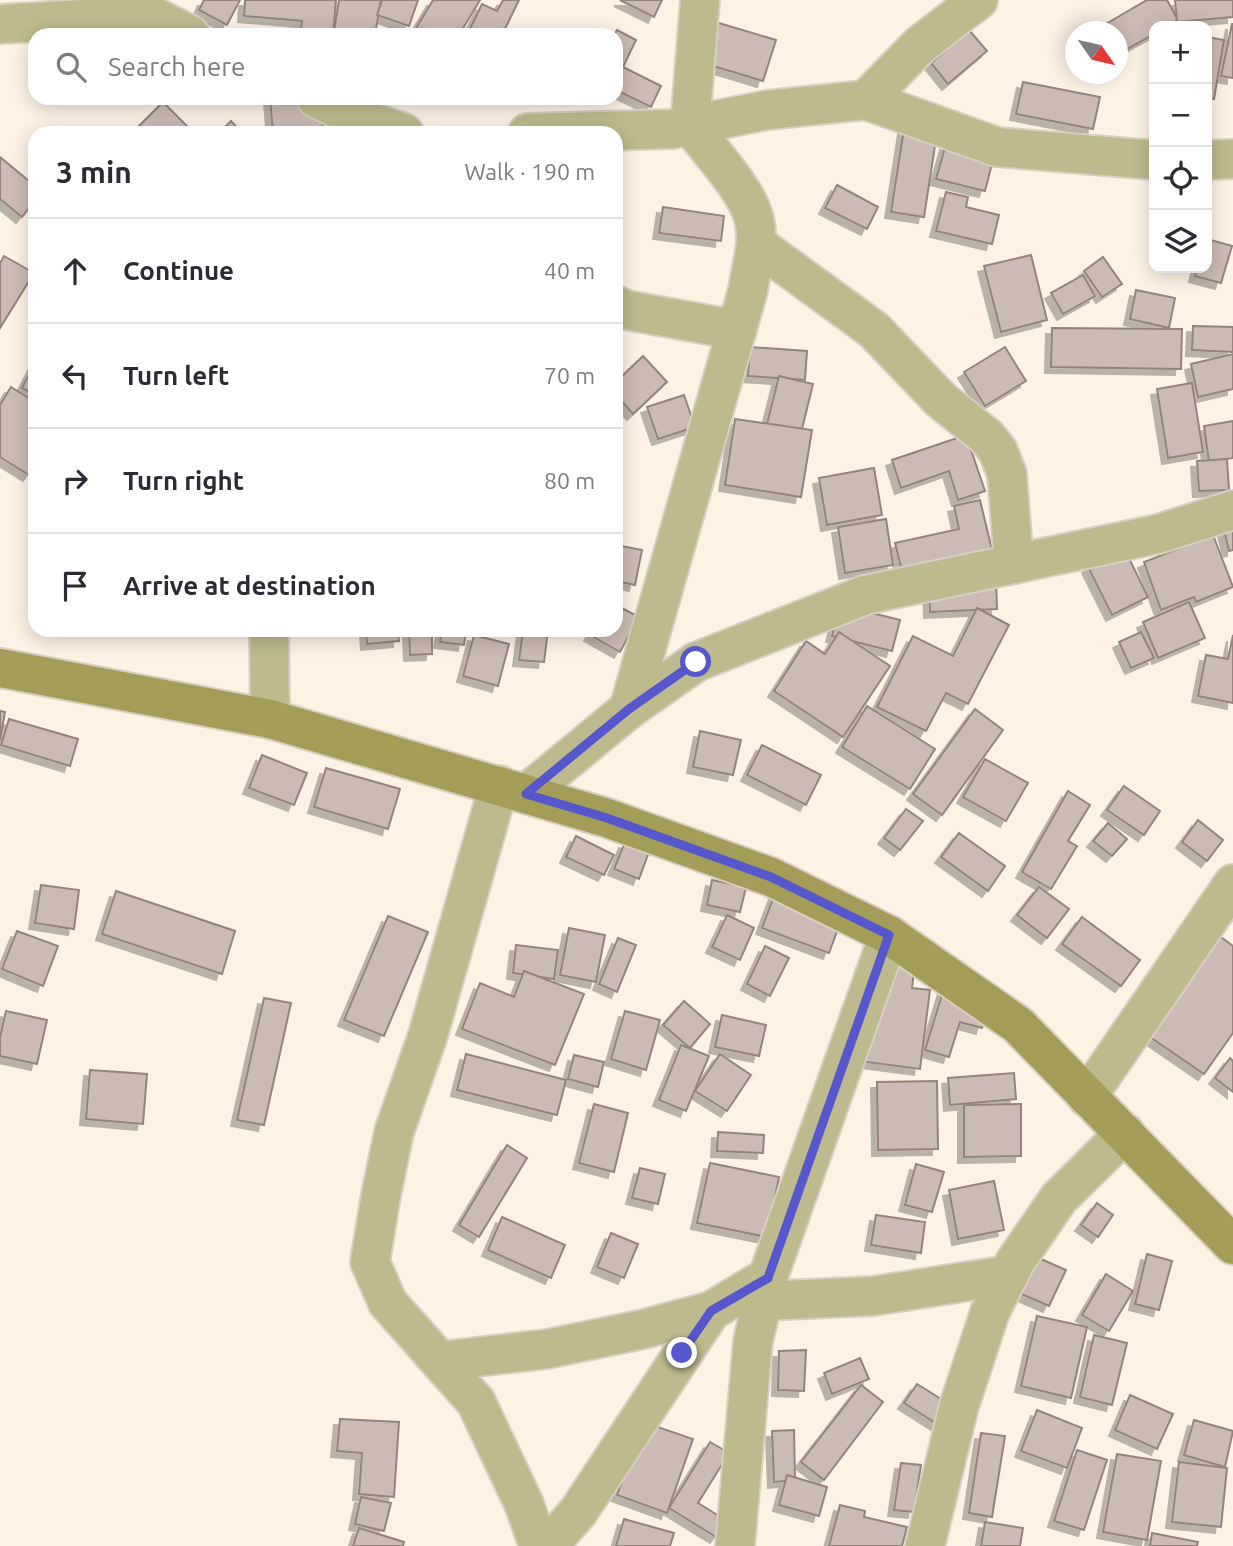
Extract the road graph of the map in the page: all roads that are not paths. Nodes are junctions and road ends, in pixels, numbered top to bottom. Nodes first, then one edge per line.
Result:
1 (701, 0) edge
2 (978, 0) edge
3 (159, 8) edge
4 (0, 24) edge
5 (182, 28) edge
6 (866, 100) junction
7 (312, 105) edge
8 (327, 105) edge
9 (690, 125) junction
10 (324, 126) edge
11 (360, 126) edge
12 (623, 131) edge
13 (1212, 159) edge
14 (1233, 159) edge
15 (1149, 160) edge
16 (755, 244) junction
17 (623, 308) edge
18 (737, 330) junction
19 (1233, 510) edge
20 (1014, 564) junction
21 (269, 637) edge
22 (0, 668) edge
23 (629, 709) junction
24 (270, 719) junction
25 (513, 790) junction
26 (1233, 884) edge
27 (889, 935) junction
28 (1087, 1097) junction
29 (1125, 1133) junction
30 (1233, 1245) edge
31 (1009, 1275) junction
32 (766, 1289) junction
33 (711, 1311) junction
34 (441, 1361) junction
35 (539, 1546) edge
36 (548, 1546) edge
37 (735, 1546) edge
38 (925, 1546) edge

1 - 9 street
2 - 6 street
3 - 4 street
3 - 5 street
6 - 9 street
6 - 15 street
7 - 10 street
8 - 11 street
9 - 12 street
9 - 16 street
13 - 14 street
16 - 18 street
16 - 20 street
17 - 18 street
18 - 23 street
19 - 20 street
20 - 23 street
21 - 24 street
22 - 24 main road
23 - 25 street
24 - 25 main road
25 - 27 main road
25 - 34 street
26 - 28 street
27 - 28 main road
27 - 32 street
28 - 29 main road
29 - 30 main road
29 - 31 street
31 - 32 street
31 - 38 street
32 - 33 street
32 - 37 street
33 - 34 street
33 - 36 street
34 - 35 street

